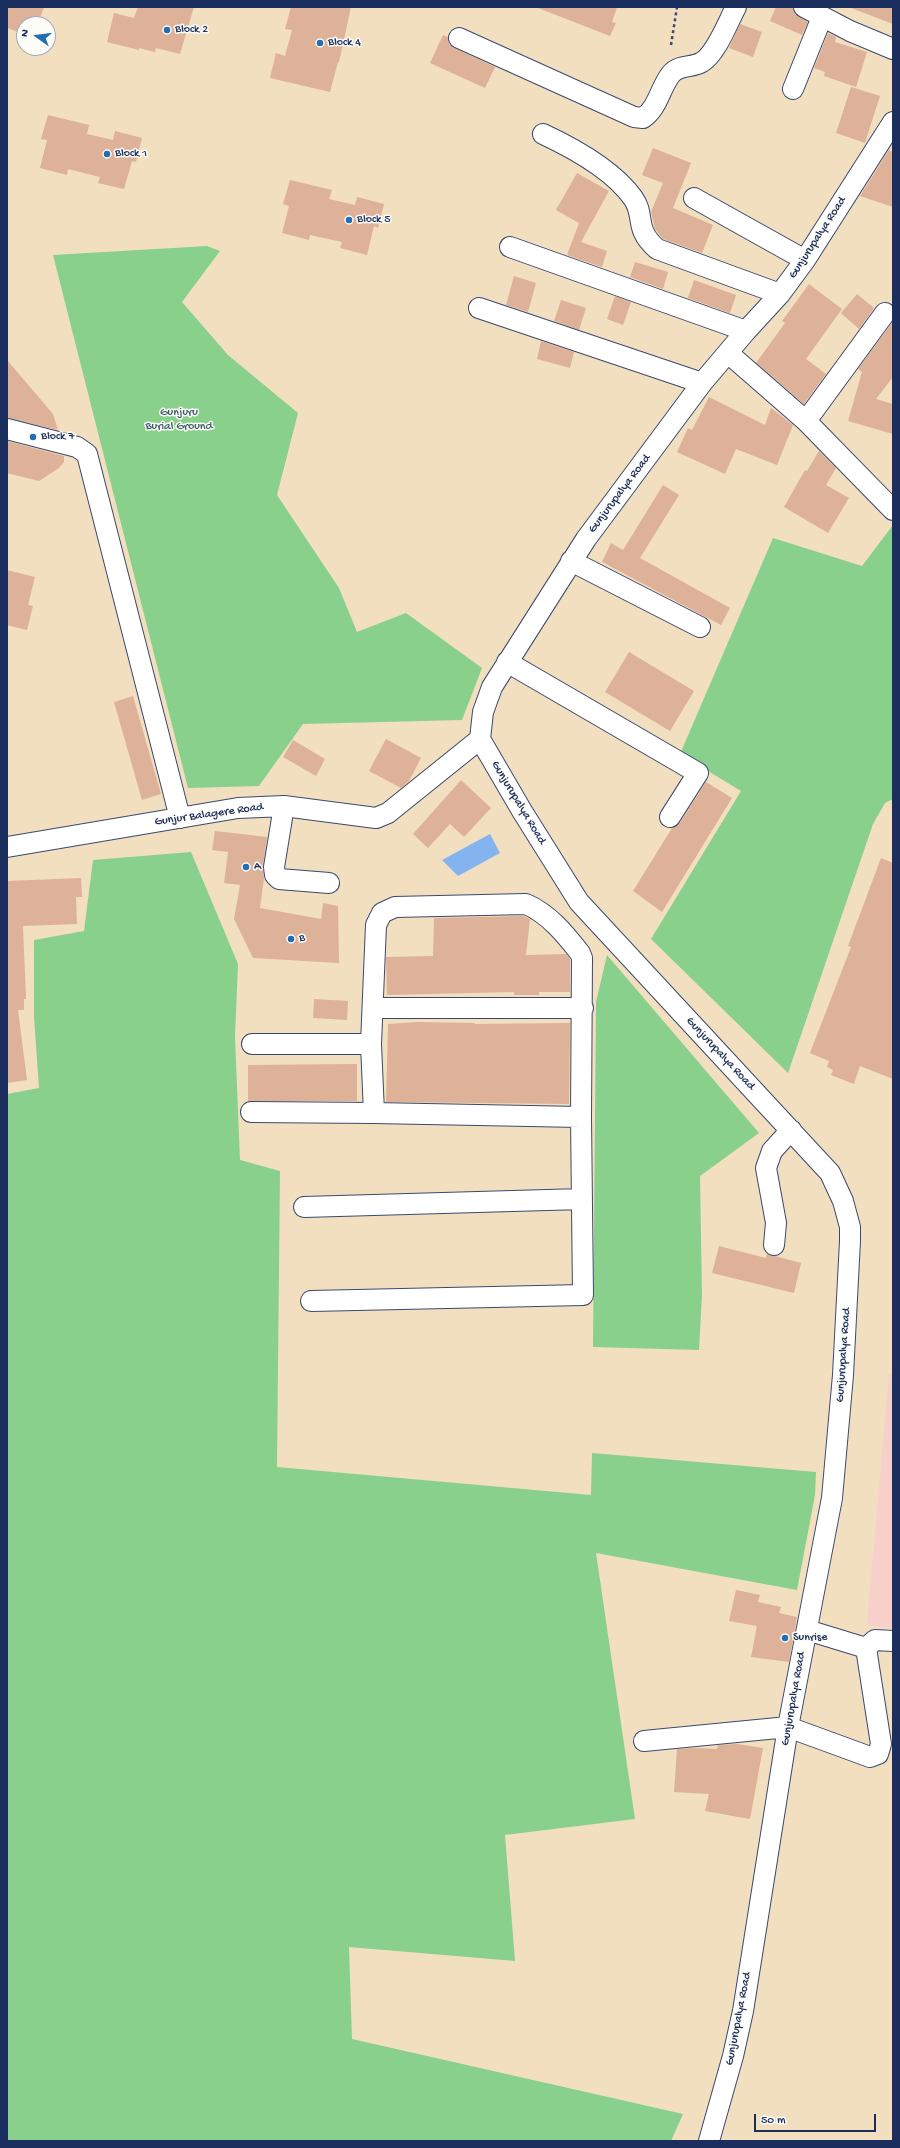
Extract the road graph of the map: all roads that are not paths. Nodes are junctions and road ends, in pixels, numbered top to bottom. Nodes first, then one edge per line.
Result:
1 (736, 7) edge
2 (804, 7) edge
3 (822, 17) junction
4 (459, 38) dead end
5 (893, 49) edge
6 (793, 89) dead end
7 (893, 122) edge
8 (543, 134) dead end
9 (694, 198) dead end
10 (510, 247) dead end
11 (805, 260) junction
12 (780, 294) junction
13 (478, 308) dead end
14 (885, 313) dead end
15 (746, 331) junction
16 (728, 353) junction
17 (702, 383) junction
18 (806, 421) junction
19 (7, 429) edge
20 (893, 510) edge
21 (572, 561) junction
22 (700, 627) dead end
23 (507, 662) junction
24 (480, 739) junction
25 (284, 806) junction
26 (670, 817) dead end
27 (180, 818) junction
28 (7, 847) edge
29 (329, 883) dead end
30 (579, 902) junction
31 (555, 924) junction
32 (374, 1008) junction
33 (583, 1008) junction
34 (252, 1044) dead end
35 (371, 1044) junction
36 (250, 1112) dead end
37 (374, 1113) junction
38 (581, 1117) junction
39 (791, 1130) junction
40 (582, 1199) junction
41 (304, 1207) dead end
42 (774, 1245) dead end
43 (311, 1301) dead end
44 (807, 1630) junction
45 (893, 1641) edge
46 (866, 1648) junction
47 (788, 1727) junction
48 (644, 1742) dead end
49 (709, 2141) edge

1 - 4 street
2 - 3 street
3 - 5 street
3 - 6 street
7 - 11 street, Gunjurupalya Road
8 - 12 street
9 - 11 street
10 - 15 street
11 - 12 street, Gunjurupalya Road
12 - 15 street, Gunjurupalya Road
13 - 17 street
14 - 18 street
15 - 16 street, Gunjurupalya Road
16 - 17 street, Gunjurupalya Road
16 - 18 street
17 - 21 street, Gunjurupalya Road
18 - 20 street
19 - 27 street
21 - 22 street
21 - 23 street, Gunjurupalya Road
23 - 24 street, Gunjurupalya Road
23 - 26 street
24 - 25 street, Gunjur Balagere Road
24 - 30 street, Gunjurupalya Road
25 - 27 street, Gunjur Balagere Road
25 - 29 street
27 - 28 street, Gunjur Balagere Road
30 - 31 street
30 - 39 street, Gunjurupalya Road
31 - 32 street
31 - 33 street
32 - 33 street
32 - 35 street
33 - 38 street
34 - 35 street
35 - 37 street
36 - 37 street
37 - 38 street
38 - 40 street
39 - 42 street
39 - 44 street, Gunjurupalya Road
40 - 41 street
40 - 43 street
44 - 46 street
44 - 47 street, Gunjurupalya Road
45 - 46 street
46 - 47 street
47 - 48 street
47 - 49 street, Gunjurupalya Road

